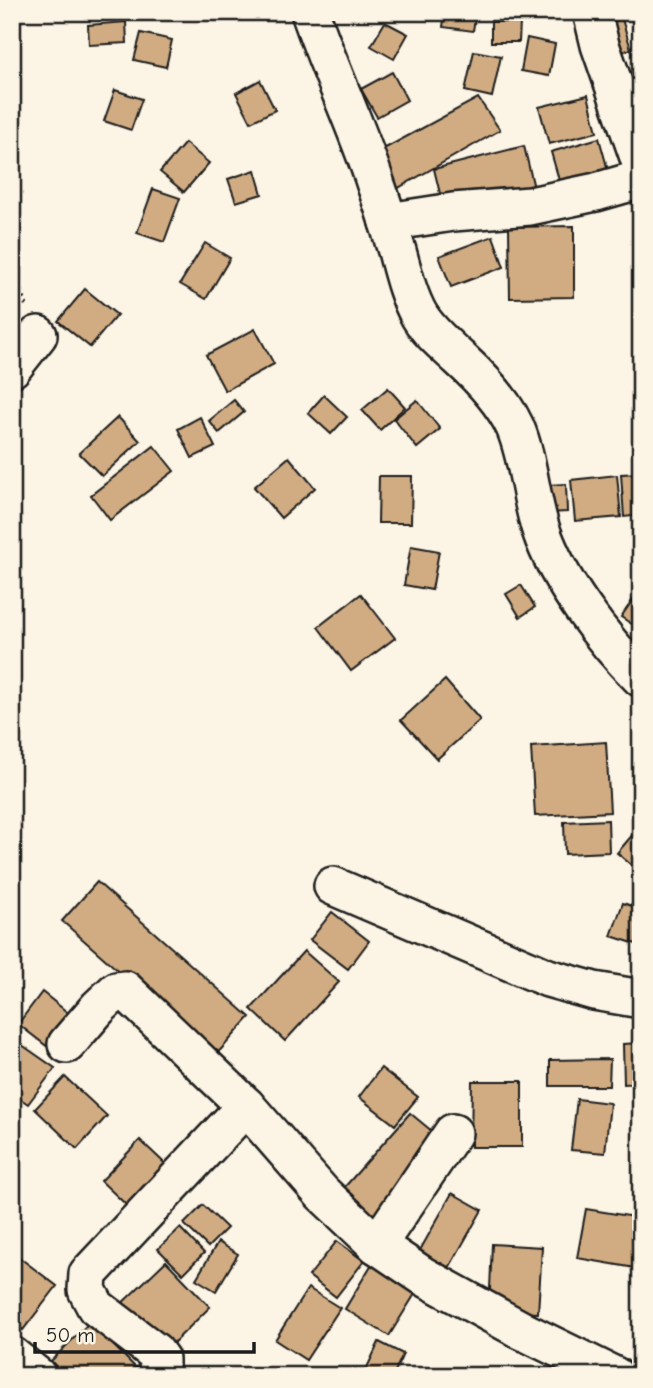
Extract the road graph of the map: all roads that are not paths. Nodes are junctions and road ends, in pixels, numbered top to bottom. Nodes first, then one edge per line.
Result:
1 (310, 12) edge
2 (592, 12) edge
3 (638, 175) edge
4 (388, 222) junction
5 (38, 335) dead end
6 (12, 368) edge
7 (641, 678) edge
8 (333, 886) dead end
9 (641, 999) edge
10 (67, 1044) dead end
11 (246, 1106) junction
12 (453, 1133) dead end
13 (377, 1245) junction
14 (12, 1356) edge
15 (37, 1376) edge
16 (155, 1376) edge
17 (615, 1376) edge

1 - 4 street
2 - 3 street
3 - 4 street
4 - 7 street
5 - 6 street
8 - 9 street
10 - 11 street
11 - 13 street
11 - 16 street
12 - 13 street
13 - 17 street
14 - 15 street

